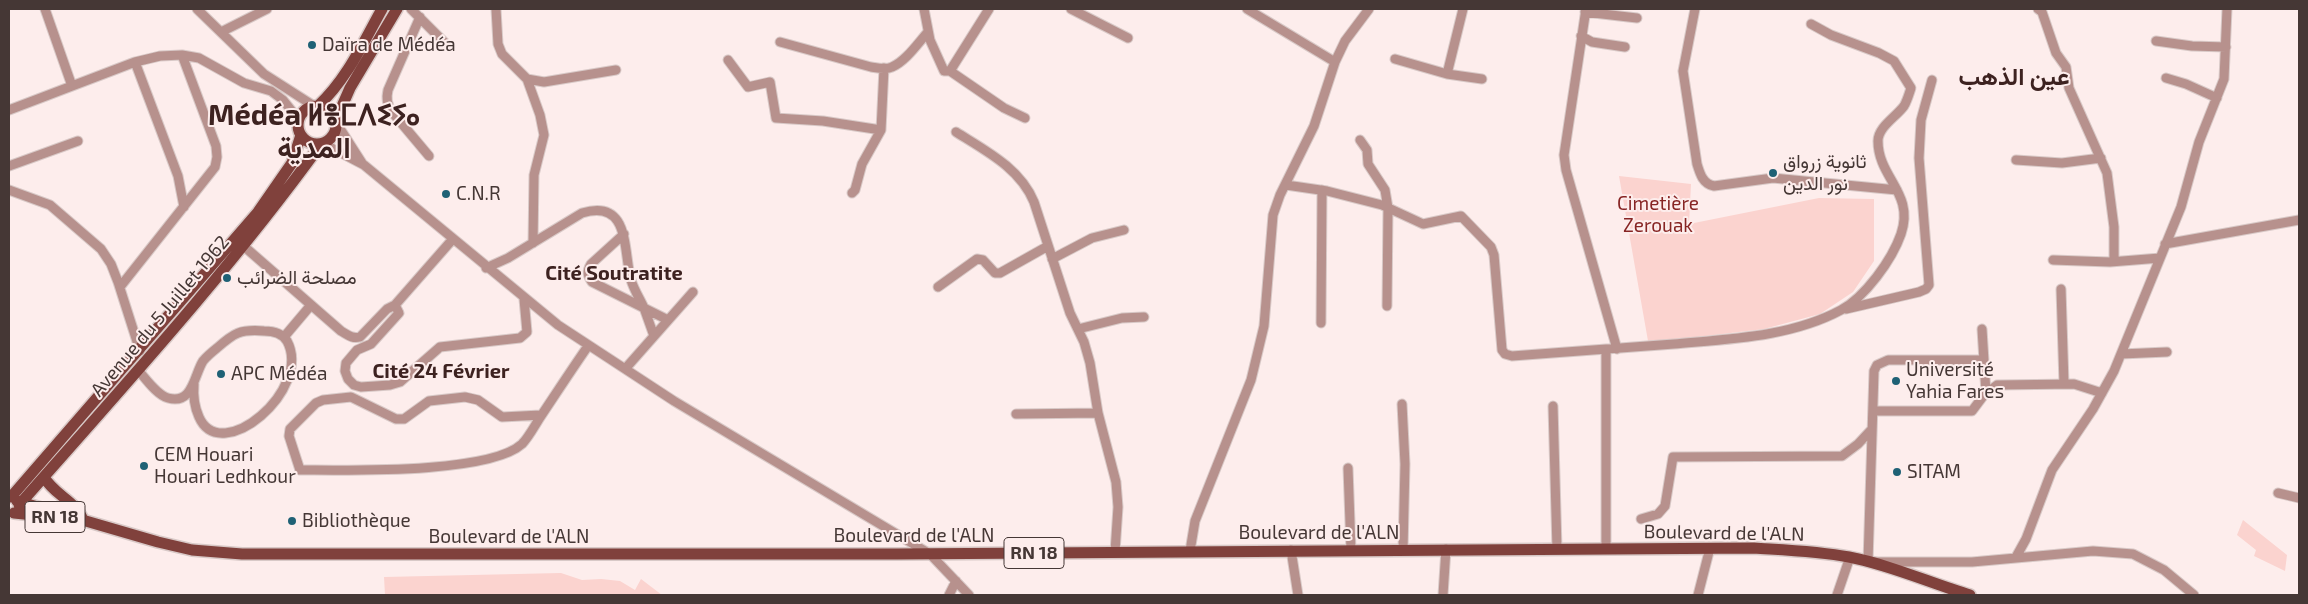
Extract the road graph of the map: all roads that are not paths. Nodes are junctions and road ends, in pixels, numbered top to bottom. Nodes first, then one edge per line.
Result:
1 (45, 9) edge
2 (197, 9) edge
3 (267, 9) edge
4 (382, 9) edge
5 (396, 9) edge
6 (411, 9) edge
7 (496, 9) edge
8 (924, 9) edge
9 (989, 9) edge
10 (1071, 9) edge
11 (1247, 9) edge
12 (1369, 9) edge
13 (1463, 9) edge
14 (1695, 9) edge
15 (2038, 9) edge
16 (2228, 9) edge
17 (1586, 10) edge
18 (420, 17) junction
19 (1638, 18) dead end
20 (1811, 24) dead end
21 (221, 32) junction
22 (928, 32) junction
23 (1581, 36) junction
24 (1128, 38) dead end
25 (780, 42) dead end
26 (2156, 42) dead end
27 (446, 44) dead end
28 (1625, 47) dead end
29 (2226, 47) junction
30 (182, 55) junction
31 (1396, 59) dead end
32 (728, 60) dead end
33 (136, 62) junction
34 (1335, 62) junction
35 (884, 68) junction
36 (616, 70) dead end
37 (950, 71) junction
38 (1447, 74) junction
39 (2166, 78) dead end
40 (272, 79) junction
41 (527, 79) junction
42 (1482, 79) dead end
43 (1932, 80) dead end
44 (72, 86) junction
45 (265, 89) junction
46 (2217, 98) junction
47 (316, 106) junction
48 (9, 110) edge
49 (1025, 118) dead end
50 (299, 120) junction
51 (336, 122) junction
52 (881, 130) junction
53 (956, 132) dead end
54 (301, 135) junction
55 (1360, 140) dead end
56 (78, 141) dead end
57 (322, 144) junction
58 (429, 156) dead end
59 (2102, 158) junction
60 (2016, 160) dead end
61 (364, 165) junction
62 (9, 166) edge
63 (1286, 185) junction
64 (9, 190) edge
65 (1322, 190) junction
66 (1897, 190) junction
67 (852, 194) dead end
68 (184, 207) junction
69 (1388, 208) junction
70 (2299, 220) edge
71 (1124, 230) dead end
72 (624, 234) junction
73 (452, 240) junction
74 (239, 242) junction
75 (533, 243) junction
76 (2165, 244) junction
77 (1048, 246) junction
78 (2160, 258) junction
79 (1052, 259) junction
80 (2053, 260) dead end
81 (2114, 261) junction
82 (486, 268) junction
83 (120, 287) junction
84 (938, 287) dead end
85 (2061, 289) dead end
86 (693, 292) dead end
87 (524, 299) junction
88 (311, 305) junction
89 (395, 305) junction
90 (1387, 306) dead end
91 (644, 308) junction
92 (1843, 309) junction
93 (1144, 317) dead end
94 (668, 320) junction
95 (1322, 323) dead end
96 (1078, 329) junction
97 (1982, 329) dead end
98 (654, 336) junction
99 (284, 337) junction
100 (588, 346) junction
101 (1617, 349) junction
102 (1606, 350) junction
103 (140, 351) junction
104 (2167, 352) dead end
105 (2121, 354) junction
106 (1984, 360) junction
107 (138, 370) junction
108 (625, 370) junction
109 (194, 384) junction
110 (2064, 384) junction
111 (1986, 393) junction
112 (2102, 393) junction
113 (1402, 404) dead end
114 (1553, 406) dead end
115 (1873, 411) junction
116 (1098, 413) junction
117 (1016, 414) dead end
118 (541, 415) junction
119 (1872, 429) junction
120 (1348, 468) dead end
121 (44, 477) junction
122 (2278, 492) dead end
123 (2299, 498) edge
124 (13, 507) edge
125 (1641, 519) dead end
126 (89, 521) junction
127 (1710, 548) junction
128 (1557, 549) junction
129 (1606, 549) junction
130 (1291, 550) junction
131 (1351, 550) junction
132 (1404, 550) junction
133 (1446, 550) junction
134 (1190, 551) junction
135 (1115, 552) junction
136 (930, 554) junction
137 (2016, 557) junction
138 (1850, 558) junction
139 (1868, 562) junction
140 (956, 582) junction
141 (1950, 592) edge
142 (949, 595) edge
143 (969, 595) edge
144 (1298, 595) edge
145 (1443, 595) edge
146 (1698, 595) edge
147 (1837, 595) edge
148 (1970, 595) edge
149 (2194, 595) edge

1 - 44 street
2 - 21 street
3 - 21 street
4 - 47 main road
5 - 51 main road
6 - 18 street
7 - 41 street
8 - 22 street
9 - 37 street
10 - 24 street
11 - 34 street
12 - 34 street
13 - 38 street
14 - 66 street
15 - 59 street
16 - 29 street
17 - 19 street
17 - 23 street
18 - 27 street
18 - 58 street
20 - 66 street
21 - 40 street
22 - 35 street
22 - 37 street
23 - 28 street
23 - 101 street
25 - 35 street
26 - 29 street
29 - 46 street
30 - 33 street
30 - 45 street
30 - 68 street
31 - 38 street
32 - 52 street
33 - 44 street
33 - 68 street
34 - 63 street
35 - 52 street
36 - 41 street
37 - 49 street
38 - 42 street
39 - 46 street
40 - 45 street
40 - 47 street
41 - 75 street
43 - 92 street
44 - 48 street
45 - 50 street
46 - 76 street
47 - 50 main road
47 - 51 main road
50 - 54 main road
51 - 57 main road
51 - 61 street
52 - 67 street
53 - 77 street
54 - 57 main road
54 - 74 main road, Avenue du 5 Juillet 1962
55 - 69 street
56 - 62 street
57 - 61 street
57 - 74 main road, Avenue du 5 Juillet 1962
59 - 60 street
59 - 81 street
61 - 73 street
63 - 65 street
63 - 134 street
64 - 83 street
65 - 69 street
65 - 95 street
66 - 92 street
68 - 83 street
69 - 90 street
69 - 102 street
70 - 76 street
71 - 79 street
72 - 75 street
72 - 91 street
72 - 91 street
73 - 82 street
73 - 89 street
74 - 88 street
74 - 103 main road, Avenue du 5 Juillet 1962
74 - 107 main road, Avenue du 5 Juillet 1962
75 - 82 street
76 - 78 street
77 - 79 street
77 - 84 street
78 - 81 street
78 - 105 street
79 - 96 street
80 - 81 street
82 - 87 street
83 - 103 street
85 - 110 street
86 - 94 street
87 - 89 street
87 - 100 street
88 - 89 street
88 - 99 street
91 - 94 street
91 - 98 street
92 - 101 street
93 - 96 street
94 - 98 street
96 - 116 street
97 - 106 street
98 - 108 street
99 - 109 street
99 - 109 street
100 - 108 street
100 - 118 street
101 - 102 street
102 - 129 street
103 - 124 main road, Avenue du 5 Juillet 1962
104 - 105 street
105 - 112 street
106 - 111 street
106 - 115 street
107 - 109 street
107 - 121 main road, Avenue du 5 Juillet 1962
108 - 136 street
110 - 111 street
110 - 112 street
111 - 115 street
112 - 137 street
113 - 132 street
114 - 128 street
115 - 119 street
116 - 117 street
116 - 135 street
118 - 118 street
119 - 125 street
119 - 139 street
120 - 131 street
121 - 124 main road, Avenue du 5 Juillet 1962
121 - 126 main road
122 - 123 street
124 - 126 main road, RN 18
126 - 136 main road, Boulevard de l'ALN / RN 18
127 - 129 main road, Boulevard de l'ALN / RN 18
127 - 138 main road, Boulevard de l'ALN / RN 18
127 - 146 street
128 - 129 main road, Boulevard de l'ALN / RN 18
128 - 133 main road, Boulevard de l'ALN / RN 18
130 - 131 main road, Boulevard de l'ALN / RN 18
130 - 134 main road, Boulevard de l'ALN / RN 18
130 - 144 street
131 - 132 main road, Boulevard de l'ALN / RN 18
132 - 133 main road, Boulevard de l'ALN / RN 18
133 - 145 street
134 - 135 main road, Boulevard de l'ALN / RN 18
135 - 136 main road, Boulevard de l'ALN / RN 18
136 - 140 street
137 - 139 street
137 - 149 street
138 - 139 main road, Boulevard de l'ALN / RN 18
138 - 147 street
139 - 141 main road, Boulevard de l'ALN / RN 18
140 - 142 street
140 - 143 street
141 - 148 main road, Boulevard de l'ALN / RN 18

